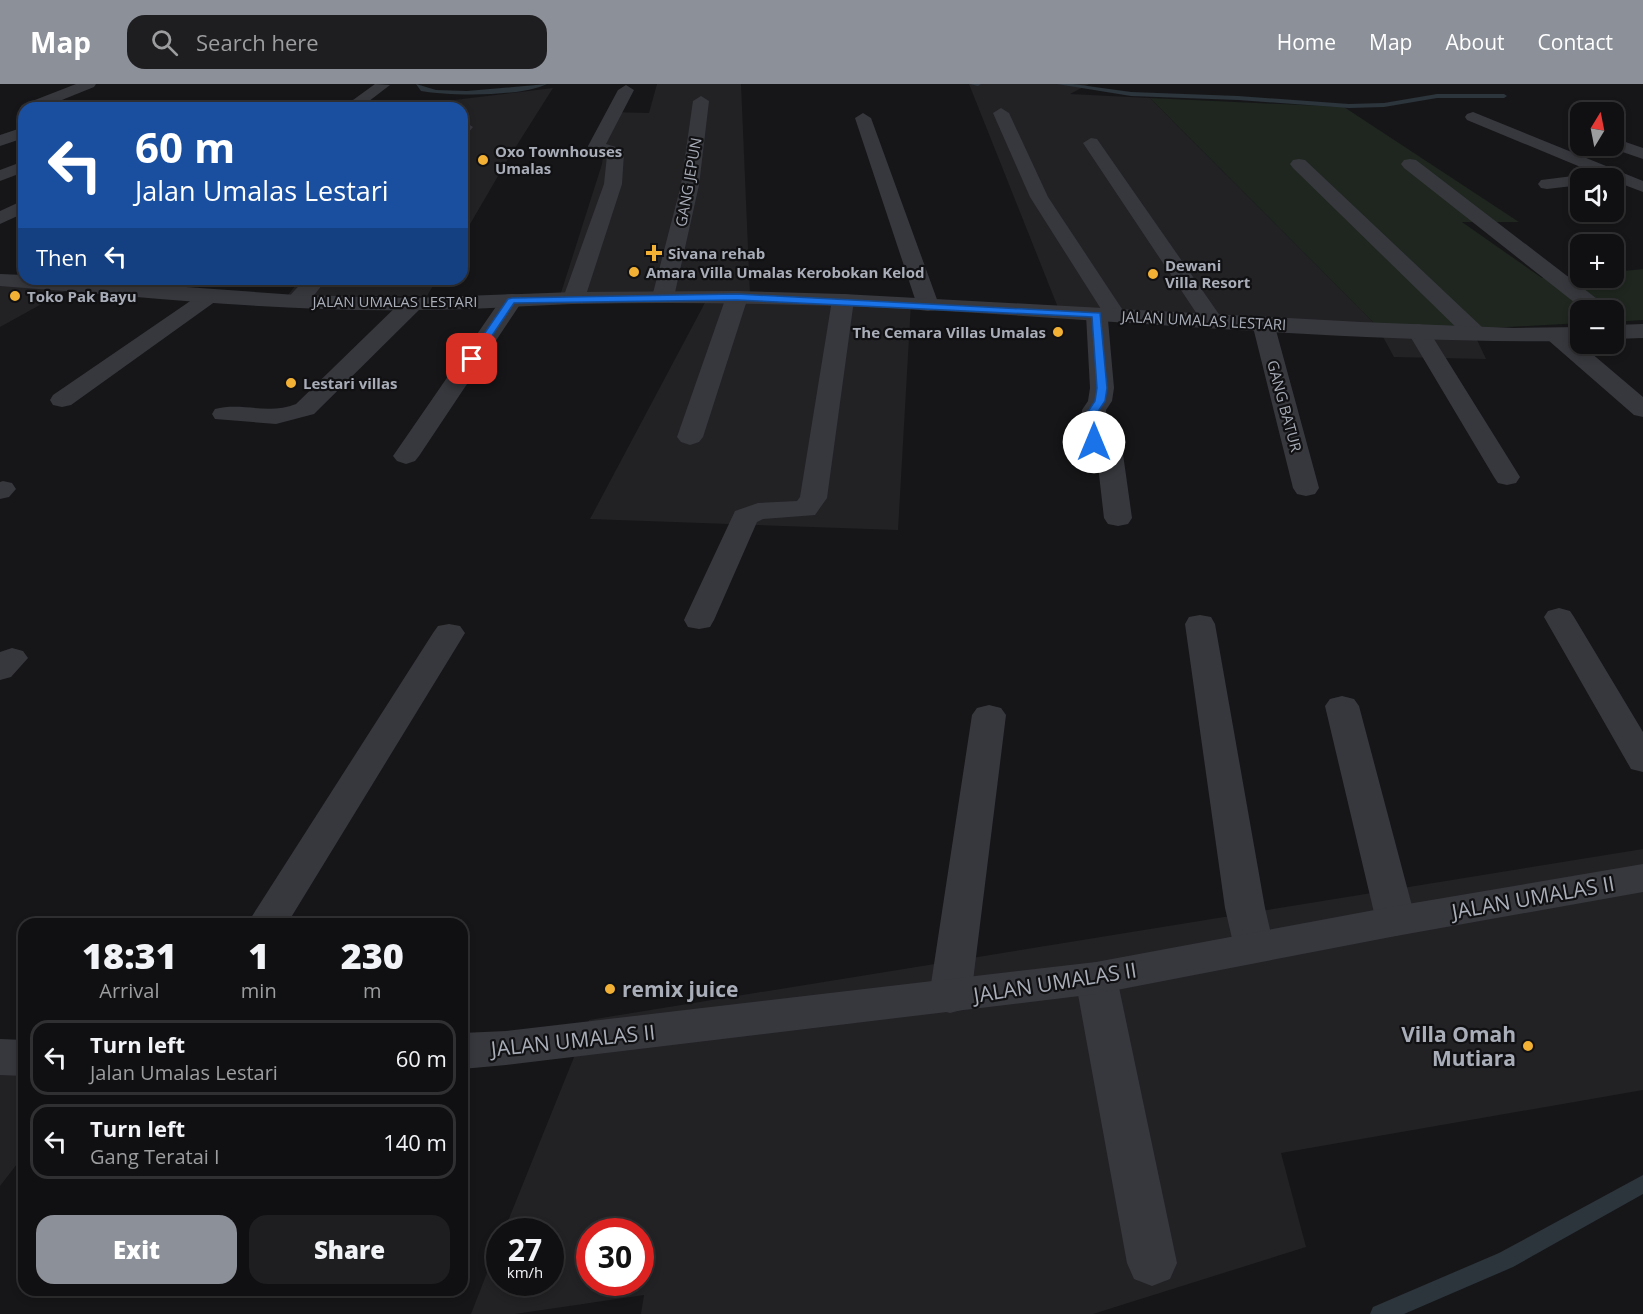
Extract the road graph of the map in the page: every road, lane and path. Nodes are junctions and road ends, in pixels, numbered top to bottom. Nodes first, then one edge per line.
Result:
1 (89, 84) edge
2 (383, 85) edge
3 (626, 90) dead end
4 (701, 101) dead end
5 (43, 102) edge
6 (359, 102) edge
7 (1001, 113) dead end
8 (1473, 117) dead end
9 (863, 118) dead end
10 (18, 134) edge
11 (0, 141) edge
12 (1092, 143) dead end
13 (1624, 146) edge
14 (1643, 153) edge
15 (1299, 164) dead end
16 (1410, 164) dead end
17 (18, 168) edge
18 (1598, 168) edge
19 (0, 176) edge
20 (1624, 179) edge
21 (1570, 181) edge
22 (1547, 184) dead end
23 (1643, 187) edge
24 (18, 209) edge
25 (0, 218) edge
26 (3, 282) edge
27 (18, 282) edge
28 (109, 285) edge
29 (311, 285) edge
30 (208, 297) junction
31 (663, 297) junction
32 (737, 297) junction
33 (574, 298) junction
34 (512, 300) junction
35 (843, 300) junction
36 (1585, 300) edge
37 (296, 302) junction
38 (412, 303) junction
39 (928, 305) junction
40 (1106, 315) junction
41 (1212, 320) junction
42 (1263, 323) junction
43 (1418, 331) junction
44 (1475, 333) junction
45 (1570, 334) edge
46 (1556, 335) junction
47 (62, 400) dead end
48 (1643, 410) edge
49 (224, 414) dead end
50 (690, 437) dead end
51 (406, 456) dead end
52 (1507, 477) dead end
53 (1306, 488) dead end
54 (1118, 518) dead end
55 (1559, 617) dead end
56 (699, 620) dead end
57 (1200, 624) dead end
58 (449, 633) dead end
59 (1342, 706) dead end
60 (989, 715) dead end
61 (1643, 761) edge
62 (1643, 878) edge
63 (271, 918) edge
64 (1396, 921) junction
65 (1254, 947) junction
66 (1096, 978) junction
67 (950, 997) junction
68 (468, 1050) edge
69 (0, 1057) edge
70 (18, 1058) edge
71 (1152, 1263) dead end

1 - 5 street
2 - 6 street
3 - 33 street
4 - 31 street, GANG JEPUN
7 - 40 street
8 - 18 street
9 - 39 street
10 - 11 street
12 - 41 street
13 - 14 street
15 - 44 street
16 - 36 street
17 - 19 street
20 - 23 street
21 - 22 street
24 - 25 street
26 - 27 street, JALAN UMALAS LESTARI
28 - 30 street, JALAN UMALAS LESTARI
29 - 37 street
30 - 37 street, JALAN UMALAS LESTARI
30 - 47 street
31 - 32 street, JALAN UMALAS LESTARI
31 - 33 street, JALAN UMALAS LESTARI
32 - 35 street, JALAN UMALAS LESTARI
32 - 50 street
33 - 34 street, JALAN UMALAS LESTARI
34 - 38 street, JALAN UMALAS LESTARI
34 - 51 street
35 - 39 street, JALAN UMALAS LESTARI
35 - 56 street
37 - 38 street, JALAN UMALAS LESTARI
38 - 49 street
39 - 40 street, JALAN UMALAS LESTARI
40 - 41 street, JALAN UMALAS LESTARI
40 - 54 street
41 - 42 street, JALAN UMALAS LESTARI
42 - 43 street, JALAN UMALAS LESTARI
42 - 53 street, GANG BATUR
43 - 44 street, JALAN UMALAS LESTARI
43 - 52 street
44 - 46 street, JALAN UMALAS LESTARI
45 - 46 street, JALAN UMALAS LESTARI
46 - 48 street
55 - 61 street
57 - 65 street
58 - 63 street
59 - 64 street
60 - 67 street
62 - 64 street, JALAN UMALAS II
64 - 65 street, JALAN UMALAS II
65 - 66 street, JALAN UMALAS II
66 - 67 street, JALAN UMALAS II
66 - 71 street
67 - 68 street, JALAN UMALAS II
69 - 70 street

